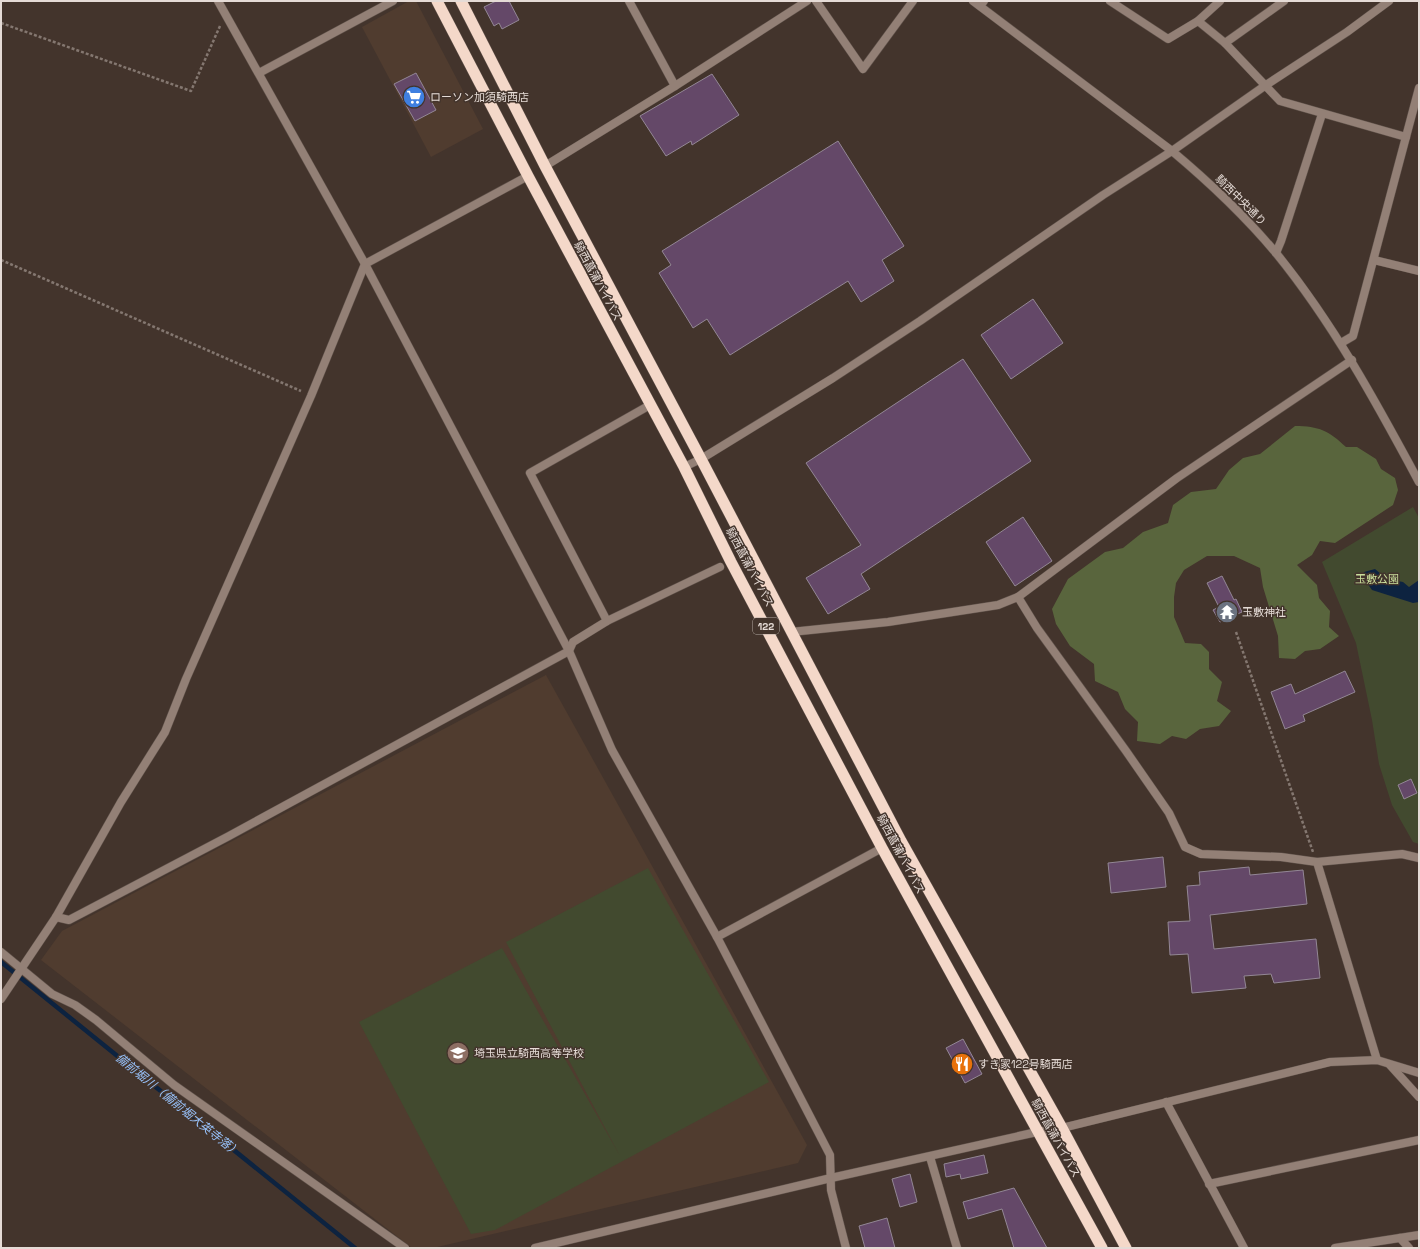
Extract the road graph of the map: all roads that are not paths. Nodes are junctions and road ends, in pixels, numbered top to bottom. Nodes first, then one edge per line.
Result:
1 (218, 1) edge
2 (392, 1) edge
3 (437, 1) edge
4 (461, 1) edge
5 (630, 1) edge
6 (807, 1) edge
7 (816, 1) edge
8 (913, 1) edge
9 (1110, 1) edge
10 (1220, 1) edge
11 (1284, 1) edge
12 (1389, 1) edge
13 (979, 3) edge
14 (1198, 21) junction
15 (1225, 44) junction
16 (259, 73) junction
17 (1266, 85) junction
18 (675, 86) junction
19 (1419, 88) edge
20 (1322, 114) junction
21 (1406, 137) junction
22 (1172, 151) junction
23 (545, 166) junction
24 (528, 176) junction
25 (1276, 253) junction
26 (1374, 260) junction
27 (365, 264) junction
28 (1419, 271) edge
29 (1341, 343) junction
30 (1352, 360) junction
31 (650, 405) junction
32 (701, 459) junction
33 (684, 467) junction
34 (1419, 482) edge
35 (732, 562) junction
36 (1018, 597) junction
37 (607, 621) junction
38 (791, 632) junction
39 (569, 652) junction
40 (882, 848) junction
41 (1419, 858) edge
42 (1317, 862) junction
43 (56, 917) junction
44 (717, 937) junction
45 (1, 952) edge
46 (21, 968) junction
47 (1, 999) edge
48 (1376, 1060) junction
49 (1389, 1065) junction
50 (1419, 1073) edge
51 (1419, 1098) edge
52 (1166, 1102) junction
53 (1062, 1128) junction
54 (1037, 1132) junction
55 (1419, 1140) edge
56 (930, 1157) junction
57 (831, 1178) junction
58 (1209, 1184) junction
59 (1419, 1235) edge
60 (1400, 1238) junction
61 (405, 1248) edge
62 (535, 1248) edge
63 (846, 1248) edge
64 (957, 1248) edge
65 (1102, 1248) edge
66 (1126, 1248) edge
67 (1244, 1248) edge
68 (1335, 1248) edge
69 (1409, 1248) edge

1 - 16 street
2 - 16 street
3 - 24 highway, 騎西菖蒲バイパス / 122
4 - 23 highway, 騎西菖蒲バイパス / 122
5 - 18 street
6 - 18 street
7 - 8 street
9 - 14 street
10 - 14 street
11 - 15 street
12 - 17 street
13 - 22 street, 騎西中央通り
14 - 15 street
15 - 17 street
16 - 27 street
17 - 20 street
17 - 22 street
18 - 23 street
19 - 21 street
20 - 21 street
20 - 25 street
21 - 26 street
22 - 25 street, 騎西中央通り
22 - 32 street
23 - 32 highway, 騎西菖蒲バイパス / 122
24 - 27 street
24 - 31 highway, 騎西菖蒲バイパス / 122
25 - 29 street, 騎西中央通り
26 - 28 street
26 - 29 street
27 - 39 street
27 - 43 street
29 - 30 street, 騎西中央通り
30 - 34 street, 騎西中央通り
30 - 36 street
31 - 33 highway, 騎西菖蒲バイパス / 122
31 - 37 street
32 - 33 street
32 - 38 highway, 騎西菖蒲バイパス / 122
33 - 35 highway, 騎西菖蒲バイパス / 122
35 - 37 street
35 - 40 highway, 騎西菖蒲バイパス / 122
36 - 38 street
36 - 42 street
37 - 39 street
38 - 53 highway, 騎西菖蒲バイパス / 122
39 - 43 street
39 - 44 street
40 - 44 street
40 - 54 highway, 騎西菖蒲バイパス / 122
41 - 42 street
42 - 48 street
43 - 46 street
44 - 57 street
45 - 46 street
46 - 47 street
46 - 61 street
48 - 49 street
48 - 52 street
49 - 50 street
49 - 51 street
52 - 53 street
52 - 58 street
53 - 54 street
53 - 66 highway, 騎西菖蒲バイパス / 122
54 - 56 street
54 - 65 highway, 騎西菖蒲バイパス / 122
55 - 58 street
56 - 57 street
56 - 64 street
57 - 62 street
57 - 63 street
58 - 67 street
59 - 60 street
60 - 68 street
60 - 69 street

